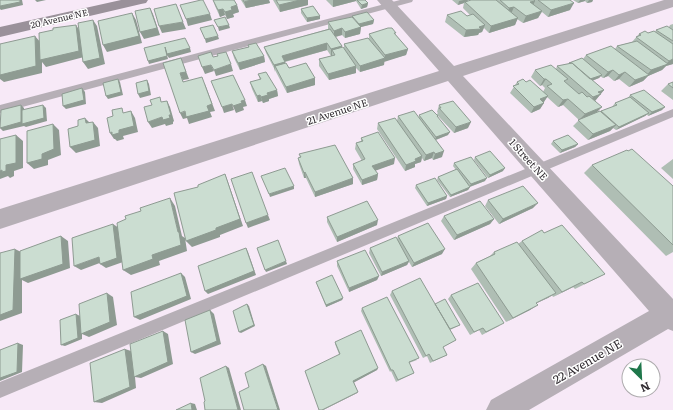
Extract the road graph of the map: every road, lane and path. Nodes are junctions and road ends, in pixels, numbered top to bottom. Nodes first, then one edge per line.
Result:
1 (140, 0) edge
2 (409, 0) edge
3 (673, 2) edge
4 (387, 3) edge
5 (0, 32) edge
6 (451, 74) junction
7 (0, 109) edge
8 (673, 113) edge
9 (538, 169) junction
10 (0, 219) edge
11 (672, 314) edge
12 (0, 390) edge
13 (501, 410) edge

1 - 5 street, 20 Avenue NE
2 - 4 lane
3 - 6 street, 21 Avenue NE
4 - 6 street, 1 Street NE
4 - 7 lane
6 - 9 street, 1 Street NE
6 - 10 street, 21 Avenue NE
8 - 9 lane
9 - 11 street, 1 Street NE
9 - 12 lane
11 - 13 street, 22 Avenue NE

